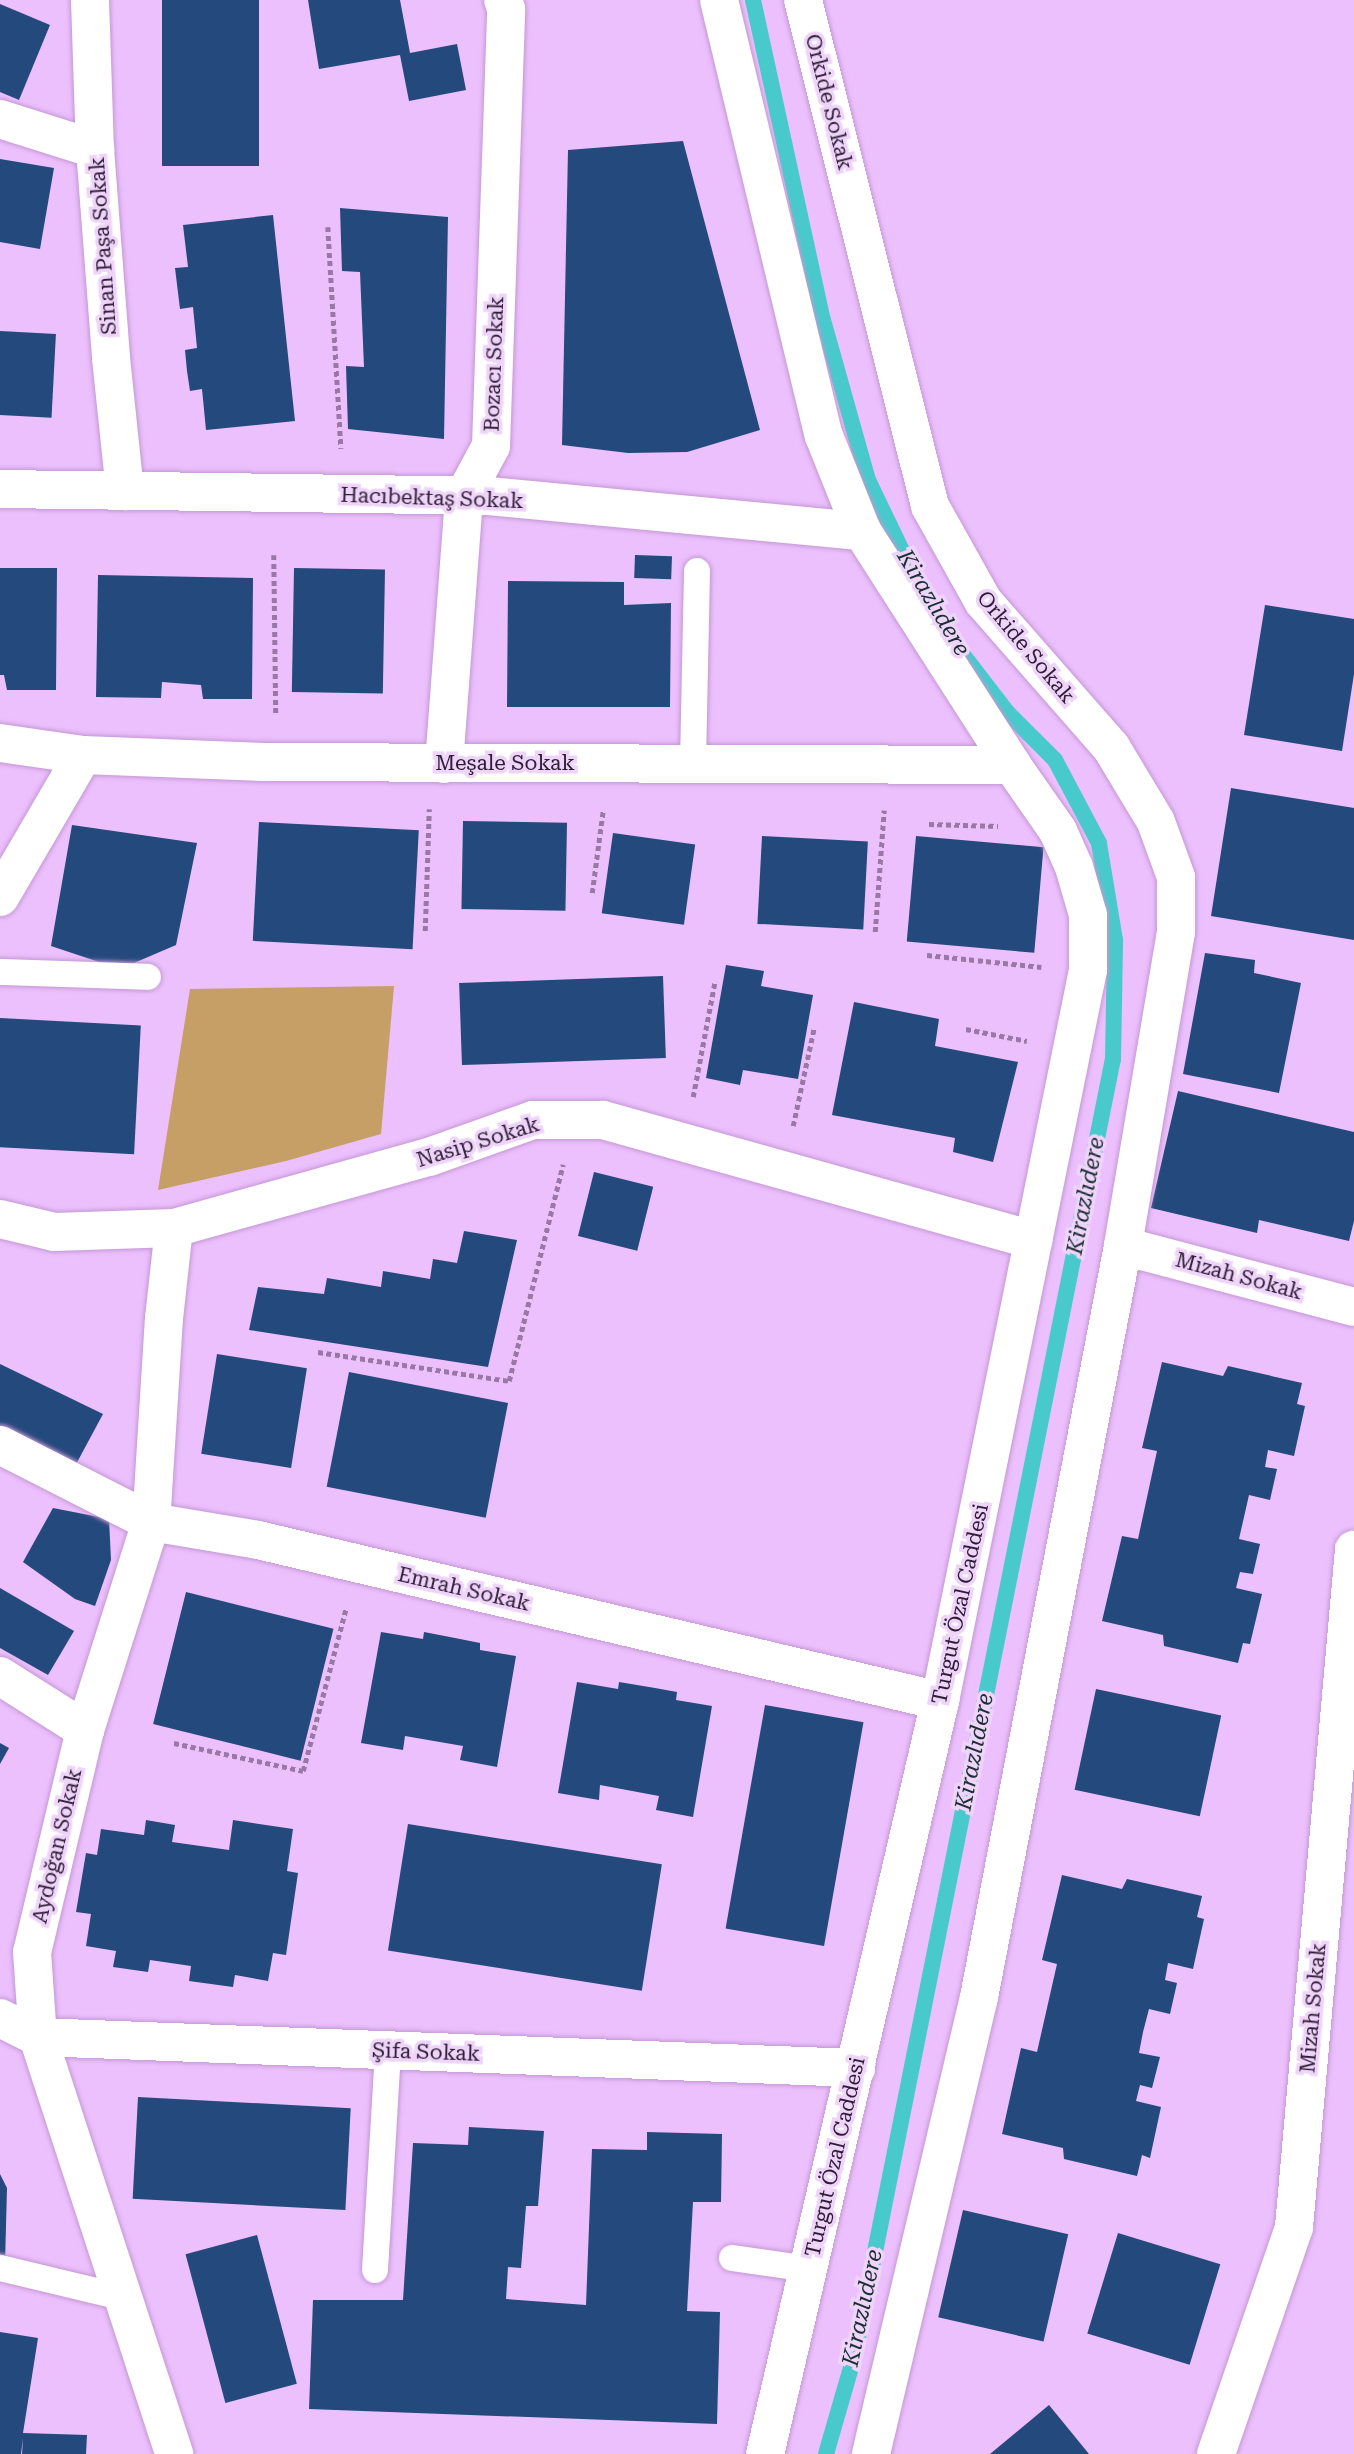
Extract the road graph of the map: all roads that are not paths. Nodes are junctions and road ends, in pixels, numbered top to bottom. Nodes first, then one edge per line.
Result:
1 (90, 0) edge
2 (503, 0) edge
3 (719, 0) edge
4 (803, 0) edge
5 (0, 119) edge
6 (96, 149) junction
7 (0, 489) edge
8 (125, 491) junction
9 (464, 496) junction
10 (862, 531) junction
11 (697, 571) dead end
12 (0, 743) edge
13 (83, 755) junction
14 (694, 763) junction
15 (437, 764) junction
16 (1012, 765) junction
17 (0, 897) edge
18 (0, 972) edge
19 (148, 977) dead end
20 (0, 1219) edge
21 (174, 1228) junction
22 (1034, 1240) junction
23 (1124, 1246) junction
24 (1354, 1307) edge
25 (0, 1445) edge
26 (151, 1522) junction
27 (1354, 1550) edge
28 (0, 1676) edge
29 (940, 1701) junction
30 (1346, 1727) edge
31 (85, 1730) junction
32 (0, 2018) edge
33 (38, 2036) junction
34 (388, 2050) junction
35 (856, 2068) junction
36 (732, 2258) dead end
37 (0, 2269) edge
38 (809, 2269) junction
39 (375, 2270) dead end
40 (121, 2297) junction
41 (174, 2454) edge
42 (765, 2454) edge
43 (872, 2454) edge
44 (1216, 2454) edge

1 - 6 street, Sinan Paşa Sokak
2 - 9 street, Bozacı Sokak
3 - 10 street
4 - 23 street, Orkide Sokak
5 - 6 street
6 - 8 street, Sinan Paşa Sokak
7 - 8 street, Hacıbektaş Sokak
8 - 9 street, Hacıbektaş Sokak
9 - 10 street, Hacıbektaş Sokak
9 - 15 street, Bozacı Sokak
10 - 16 street
11 - 14 lane
12 - 13 street, Meşale Sokak
13 - 15 street, Meşale Sokak
13 - 17 street
14 - 15 street, Meşale Sokak
14 - 16 street, Meşale Sokak
16 - 22 street, Turgut Özal Caddesi
18 - 19 lane
20 - 21 street, Nasip Sokak
21 - 22 street, Nasip Sokak
21 - 26 street, Aydoğan Sokak
22 - 29 street, Turgut Özal Caddesi
23 - 24 street, Mizah Sokak
23 - 43 street
25 - 26 street, Emrah Sokak
26 - 29 street, Emrah Sokak
26 - 31 street, Aydoğan Sokak
27 - 30 street, Mizah Sokak
28 - 31 street
29 - 35 street, Turgut Özal Caddesi
30 - 44 street, Mizah Sokak
31 - 33 street, Aydoğan Sokak
32 - 33 street, Şifa Sokak
33 - 34 street, Şifa Sokak
33 - 40 street, Aydoğan Sokak
34 - 35 street, Şifa Sokak
34 - 39 lane
35 - 38 street, Turgut Özal Caddesi
36 - 38 lane
37 - 40 lane
38 - 42 street, Turgut Özal Caddesi
40 - 41 street, Aydoğan Sokak

